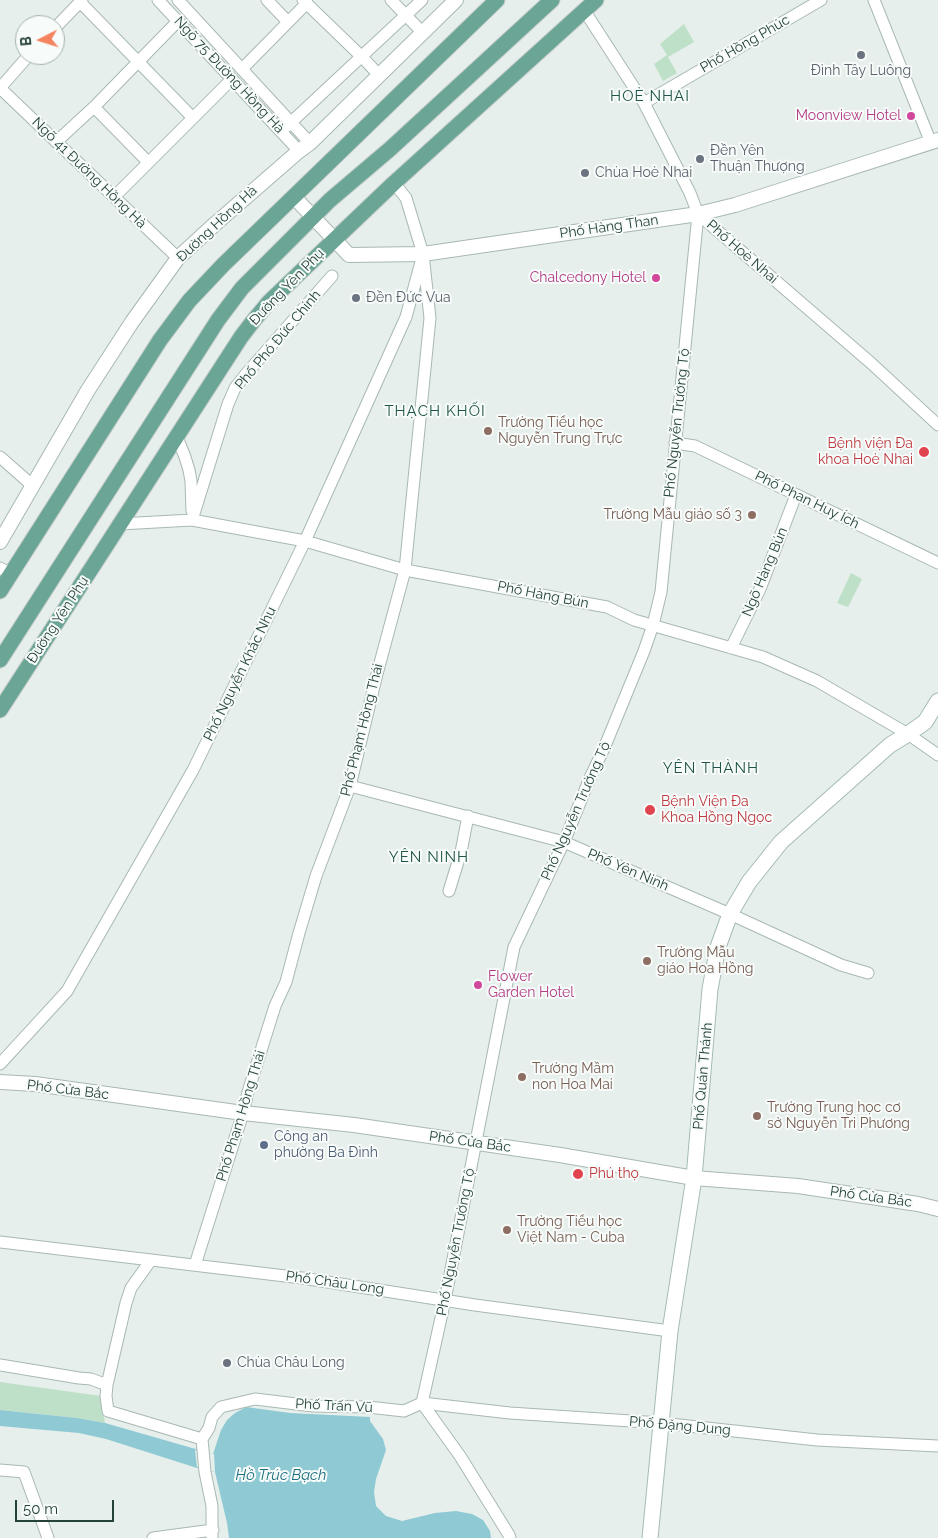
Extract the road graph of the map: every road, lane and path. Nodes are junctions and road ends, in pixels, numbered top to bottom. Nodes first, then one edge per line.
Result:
1 (158, 0) edge
2 (178, 0) edge
3 (267, 0) edge
4 (392, 0) edge
5 (422, 0) edge
6 (456, 0) edge
7 (497, 0) edge
8 (552, 0) edge
9 (596, 0) edge
10 (821, 0) edge
11 (874, 0) edge
12 (81, 1) edge
13 (305, 2) edge
14 (584, 10) junction
15 (406, 15) junction
16 (65, 18) edge
17 (178, 21) junction
18 (288, 22) junction
19 (423, 33) junction
20 (362, 56) junction
21 (137, 62) junction
22 (20, 65) edge
23 (242, 69) junction
24 (379, 75) junction
25 (232, 78) junction
26 (0, 88) edge
27 (644, 103) junction
28 (94, 107) junction
29 (193, 118) junction
30 (291, 123) junction
31 (281, 132) junction
32 (56, 142) junction
33 (934, 142) edge
34 (310, 143) junction
35 (299, 151) junction
36 (148, 162) junction
37 (394, 183) junction
38 (114, 197) junction
39 (294, 197) junction
40 (698, 214) junction
41 (312, 217) junction
42 (334, 239) junction
43 (423, 254) junction
44 (178, 258) junction
45 (332, 276) dead end
46 (406, 317) junction
47 (430, 318) junction
48 (938, 425) edge
49 (177, 438) junction
50 (675, 443) junction
51 (0, 457) edge
52 (33, 486) junction
53 (796, 495) junction
54 (192, 520) junction
55 (120, 524) junction
56 (0, 542) edge
57 (305, 542) junction
58 (938, 563) edge
59 (5, 570) edge
60 (405, 570) junction
61 (0, 591) edge
62 (653, 625) junction
63 (731, 648) junction
64 (0, 660) edge
65 (938, 701) edge
66 (0, 710) edge
67 (908, 734) junction
68 (938, 755) edge
69 (350, 786) junction
70 (468, 816) junction
71 (564, 842) junction
72 (449, 891) dead end
73 (730, 914) junction
74 (868, 973) dead end
75 (0, 1064) edge
76 (0, 1082) edge
77 (244, 1113) junction
78 (475, 1143) junction
79 (694, 1178) junction
80 (938, 1208) edge
81 (0, 1242) edge
82 (151, 1260) junction
83 (195, 1265) junction
84 (445, 1300) junction
85 (670, 1331) junction
86 (0, 1364) edge
87 (108, 1385) junction
88 (422, 1403) junction
89 (661, 1423) junction
90 (202, 1439) junction
91 (938, 1446) edge
92 (0, 1470) edge
93 (213, 1534) edge
94 (48, 1538) edge
95 (153, 1538) edge
96 (510, 1538) edge
97 (650, 1538) edge

1 - 17 street, Ngõ 75 Đường Hồng Hà
2 - 23 street, Ngõ 75 Đường Hồng Hà
3 - 18 street
4 - 15 street
5 - 15 street
6 - 19 street, Đường Hồng Hà
7 - 39 main road
8 - 41 main road, Đường Yên Phụ
9 - 14 main road, Đường Yên Phụ
10 - 27 street, Phố Hồng Phúc
11 - 33 street
12 - 16 street
12 - 21 street
13 - 18 street
13 - 20 street
14 - 27 street, Phố Hoè Nhai
14 - 37 main road, Đường Yên Phụ
15 - 19 street
15 - 20 street
17 - 21 street
17 - 25 street, Ngõ 75 Đường Hồng Hà
18 - 23 street
19 - 24 street, Đường Hồng Hà
20 - 24 street
20 - 30 street
21 - 28 street
21 - 29 street
22 - 26 street
23 - 30 street, Ngõ 75 Đường Hồng Hà
24 - 34 street, Đường Hồng Hà
25 - 29 street
25 - 31 street, Ngõ 75 Đường Hồng Hà
26 - 32 street, Ngõ 41 Đường Hồng Hà
27 - 40 street, Phố Hoè Nhai
28 - 32 street
28 - 36 street
29 - 36 street
30 - 31 street
30 - 34 street, Ngõ 75 Đường Hồng Hà
31 - 35 street, Ngõ 75 Đường Hồng Hà
32 - 38 street, Ngõ 41 Đường Hồng Hà
33 - 40 street, Phố Hàng Than
34 - 35 street, Đường Hồng Hà
35 - 44 street, Đường Hồng Hà
36 - 38 street
37 - 42 main road, Đường Yên Phụ
37 - 43 street, Phố Phạm Hồng Thái
38 - 44 street, Ngõ 41 Đường Hồng Hà
39 - 41 street, Phố Hàng Than
39 - 59 main road
40 - 43 street, Phố Hàng Than
40 - 48 street, Phố Hoè Nhai
40 - 50 street, Phố Nguyễn Trường Tộ
41 - 42 street, Phố Hàng Than
41 - 64 main road, Đường Yên Phụ
42 - 43 street, Phố Hàng Than
42 - 49 main road, Đường Yên Phụ
43 - 46 street, Phố Nguyễn Khắc Nhu
43 - 47 street, Phố Phạm Hồng Thái
44 - 52 street, Đường Hồng Hà
45 - 54 street, Phố Phó Đức Chính
46 - 47 street
46 - 57 street, Phố Nguyễn Khắc Nhu
47 - 60 street, Phố Phạm Hồng Thái
49 - 54 street
49 - 55 main road, Đường Yên Phụ
50 - 53 street, Phố Phan Huy Ích
50 - 62 street, Phố Nguyễn Trường Tộ
51 - 52 street
52 - 56 street, Đường Hồng Hà
53 - 58 street, Phố Phan Huy Ích
53 - 63 street, Ngõ Hàng Bún
54 - 55 street, Phố Hàng Bún
54 - 57 street, Phố Hàng Bún
55 - 66 main road, Đường Yên Phụ
57 - 60 street, Phố Hàng Bún
57 - 75 street, Phố Nguyễn Khắc Nhu
59 - 61 main road
60 - 62 street, Phố Hàng Bún
60 - 69 street, Phố Phạm Hồng Thái
62 - 63 street, Phố Hàng Bún
62 - 71 street, Phố Nguyễn Trường Tộ
63 - 67 street, Phố Hàng Bún
65 - 67 main road, Phố Quán Thánh
67 - 68 street, Phố Hàng Bún
67 - 73 main road, Phố Quán Thánh
69 - 70 street, Phố Yên Ninh
69 - 77 street, Phố Phạm Hồng Thái
70 - 71 street, Phố Yên Ninh
70 - 72 street
71 - 73 street, Phố Yên Ninh
71 - 78 street, Phố Nguyễn Trường Tộ
73 - 74 street, Phố Yên Ninh
73 - 79 main road, Phố Quán Thánh
76 - 77 street, Phố Cửa Bắc
77 - 78 street, Phố Cửa Bắc
77 - 83 street, Phố Phạm Hồng Thái
78 - 79 street, Phố Cửa Bắc
78 - 84 street, Phố Nguyễn Trường Tộ
79 - 80 street, Phố Cửa Bắc
79 - 85 main road, Phố Quán Thánh
81 - 82 street, Phố Châu Long
82 - 83 street, Phố Châu Long
82 - 87 street
83 - 84 street, Phố Châu Long
84 - 85 street, Phố Châu Long
84 - 88 street, Phố Nguyễn Trường Tộ
85 - 89 main road, Phố Quán Thánh
86 - 87 street
87 - 90 street
88 - 89 street, Phố Đặng Dung
88 - 90 street, Phố Trấn Vũ
88 - 96 street
89 - 91 street, Phố Đặng Dung
89 - 97 main road, Phố Quán Thánh
90 - 93 street, Phố Trấn Vũ
92 - 94 street
93 - 95 street

